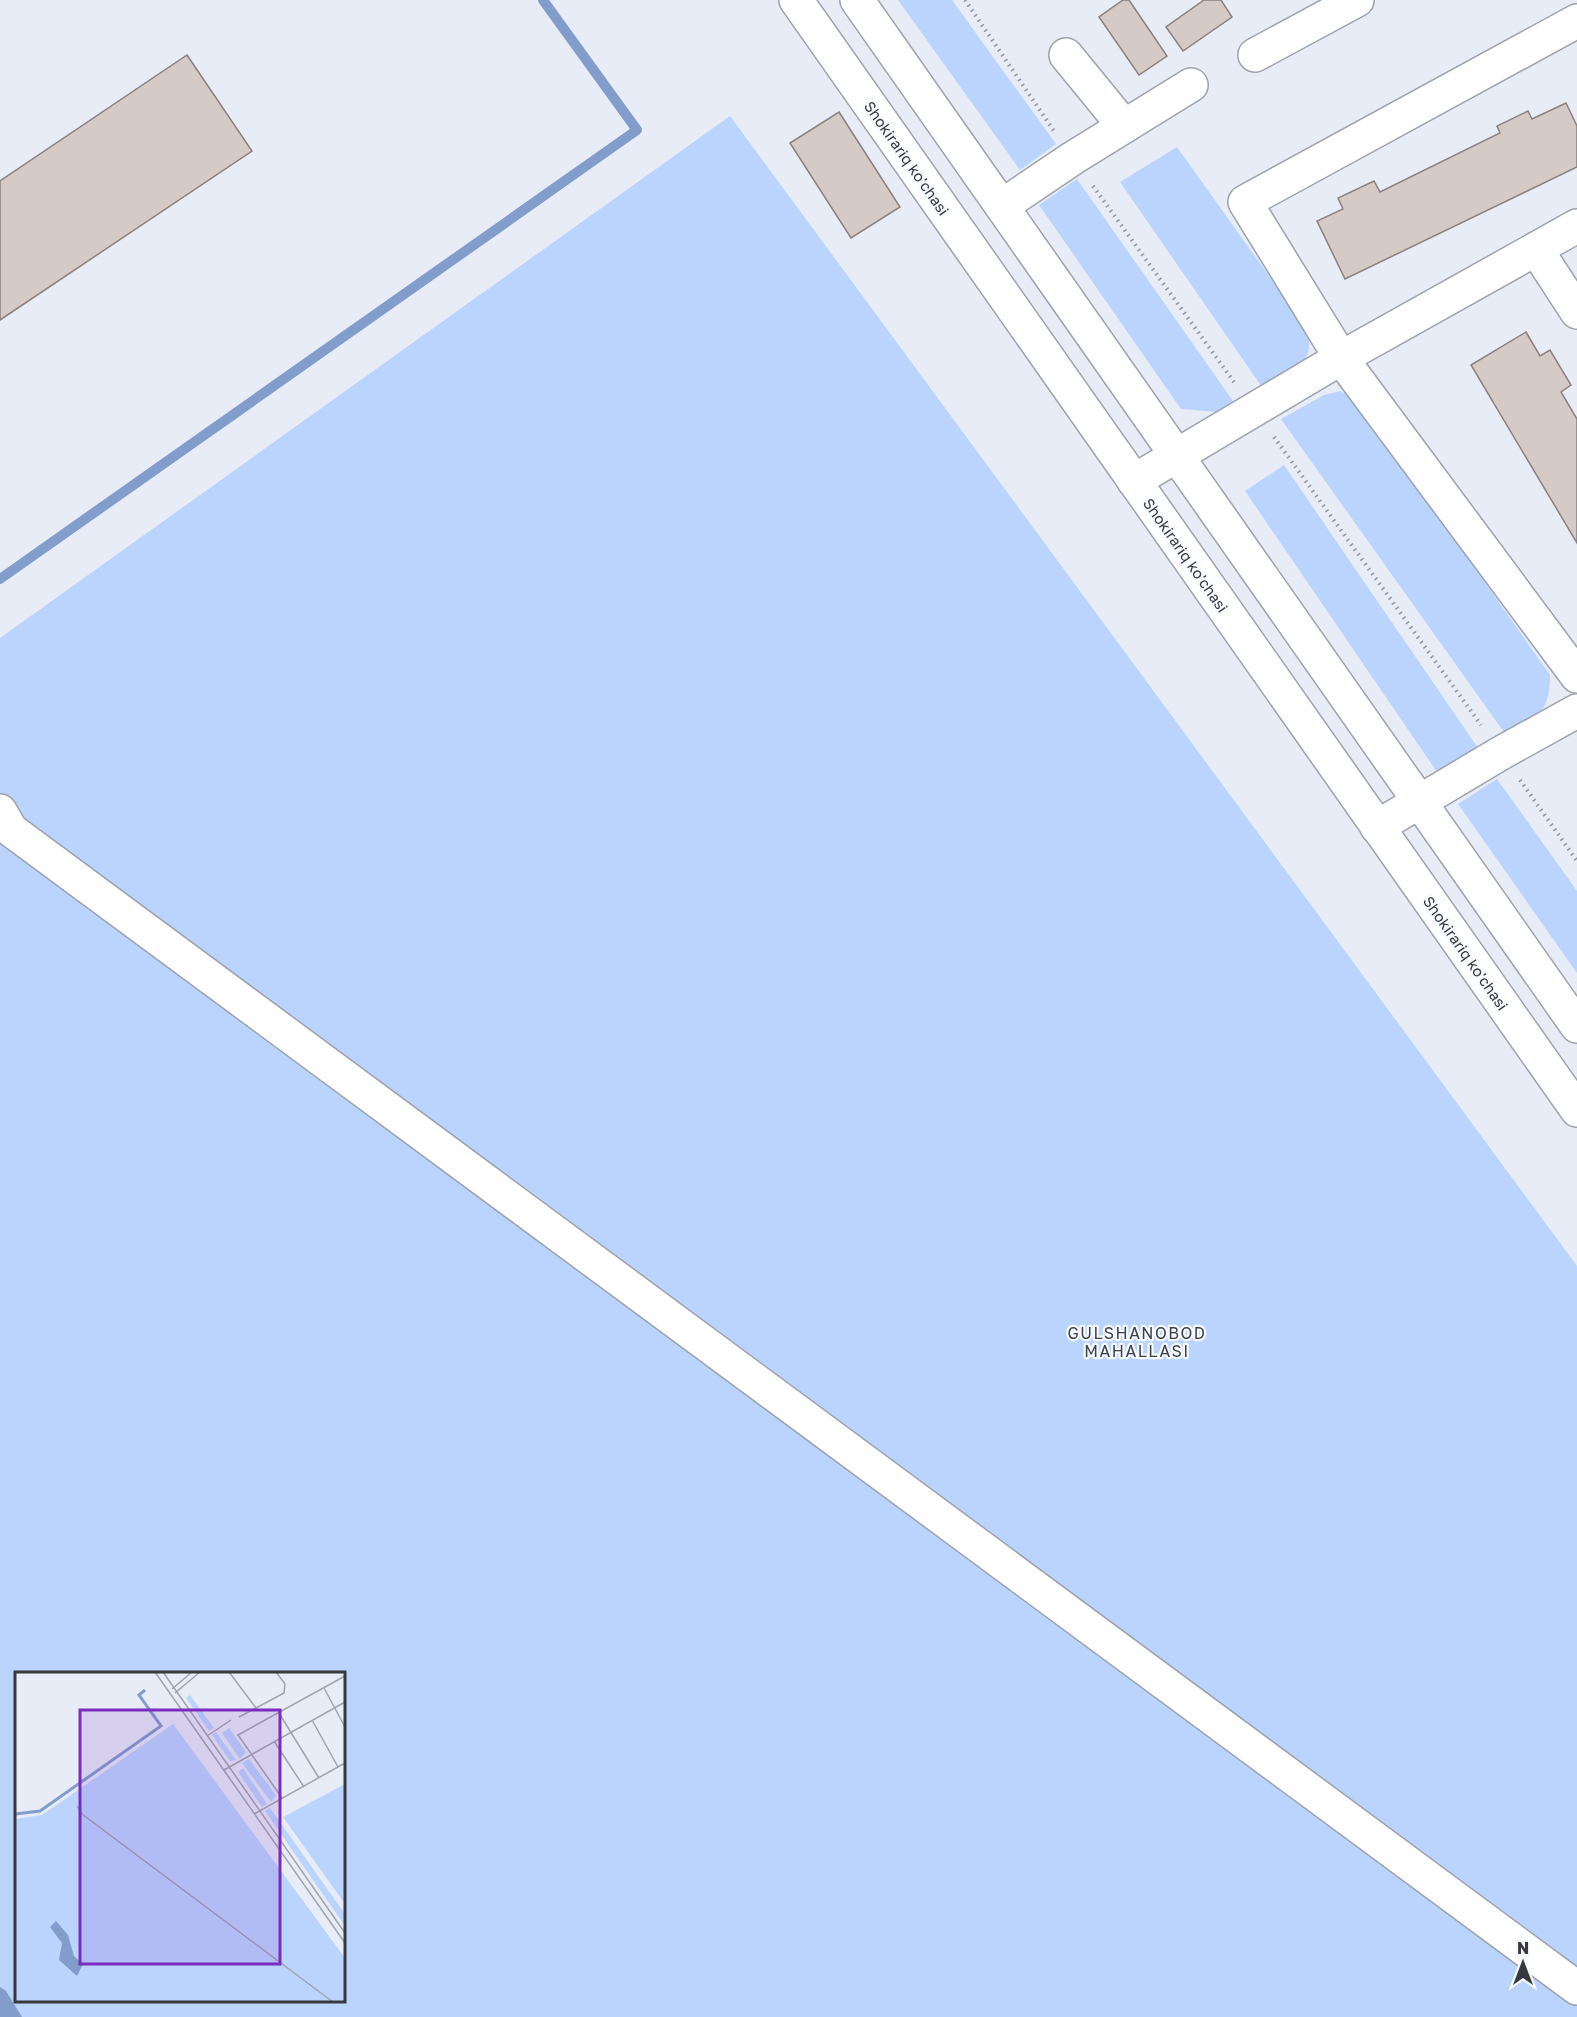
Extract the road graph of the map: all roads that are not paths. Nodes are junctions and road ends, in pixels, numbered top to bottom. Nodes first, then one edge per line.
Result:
1 (796, 0) edge
2 (857, 0) edge
3 (1357, 0) edge
4 (1575, 25) edge
5 (1066, 55) dead end
6 (1255, 55) dead end
7 (1191, 85) dead end
8 (1124, 126) junction
9 (1002, 206) junction
10 (1577, 226) edge
11 (1536, 249) junction
12 (1577, 312) edge
13 (1341, 358) junction
14 (1177, 456) junction
15 (1134, 482) junction
16 (1577, 676) edge
17 (1577, 711) edge
18 (1419, 802) junction
19 (5, 820) edge
20 (1377, 827) junction
21 (1577, 1026) edge
22 (1577, 1110) edge
23 (1577, 1988) edge

1 - 15 main road, Shokirariq ko'chasi
2 - 9 main road
3 - 6 main road
4 - 13 main road
5 - 8 main road
7 - 8 main road
8 - 9 main road
9 - 14 main road
10 - 11 main road
11 - 12 main road
11 - 13 main road
13 - 14 main road
13 - 16 main road
14 - 15 main road
14 - 18 main road
15 - 20 main road, Shokirariq ko'chasi
17 - 18 main road
18 - 20 main road
18 - 21 main road
19 - 23 main road
20 - 22 main road, Shokirariq ko'chasi

